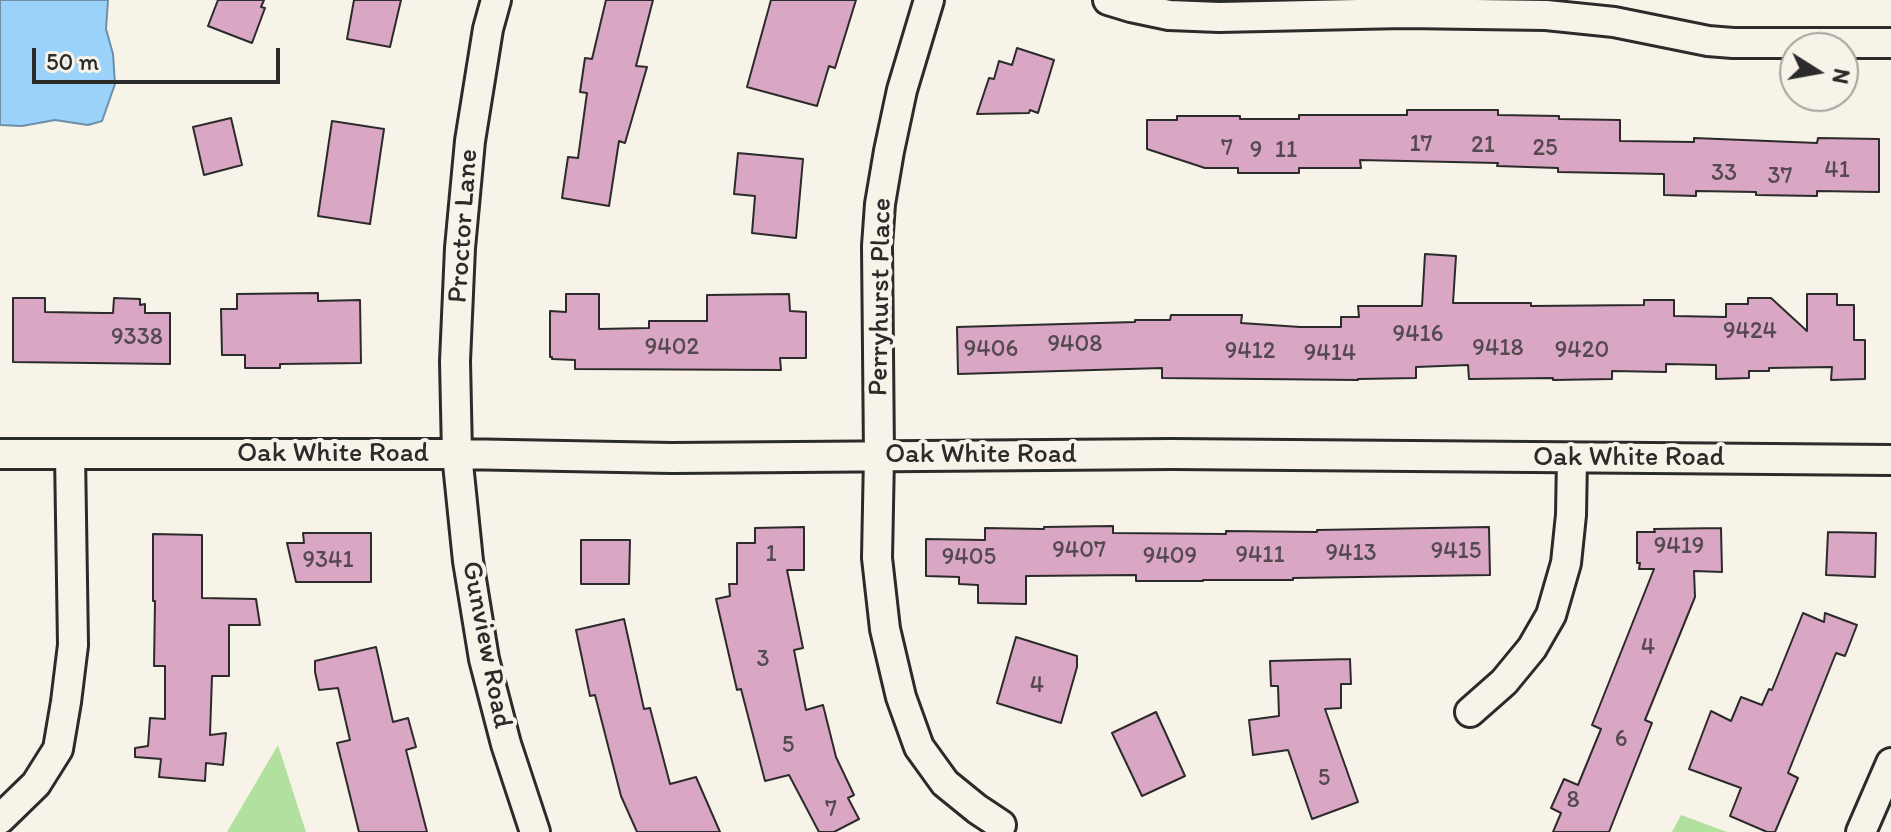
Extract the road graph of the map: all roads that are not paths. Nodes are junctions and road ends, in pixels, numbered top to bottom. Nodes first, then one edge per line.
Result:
1 (496, 0) edge
2 (929, 0) edge
3 (1108, 0) edge
4 (1404, 7) edge
5 (1891, 43) edge
6 (0, 454) edge
7 (70, 454) junction
8 (457, 454) junction
9 (879, 456) junction
10 (1572, 458) junction
11 (1891, 460) edge
12 (1470, 712) dead end
13 (1891, 763) edge
14 (0, 819) edge
15 (1001, 825) dead end
16 (535, 832) edge
17 (1861, 832) edge

1 - 8 street, Proctor Lane
2 - 9 street, Perryhurst Place
3 - 4 street
4 - 5 street
6 - 7 street, Oak White Road
7 - 8 street, Oak White Road
7 - 14 street
8 - 9 street, Oak White Road
8 - 16 street, Gunview Road
9 - 10 street, Oak White Road
9 - 15 street, Perryhurst Place
10 - 11 street, Oak White Road
10 - 12 street
13 - 17 street

